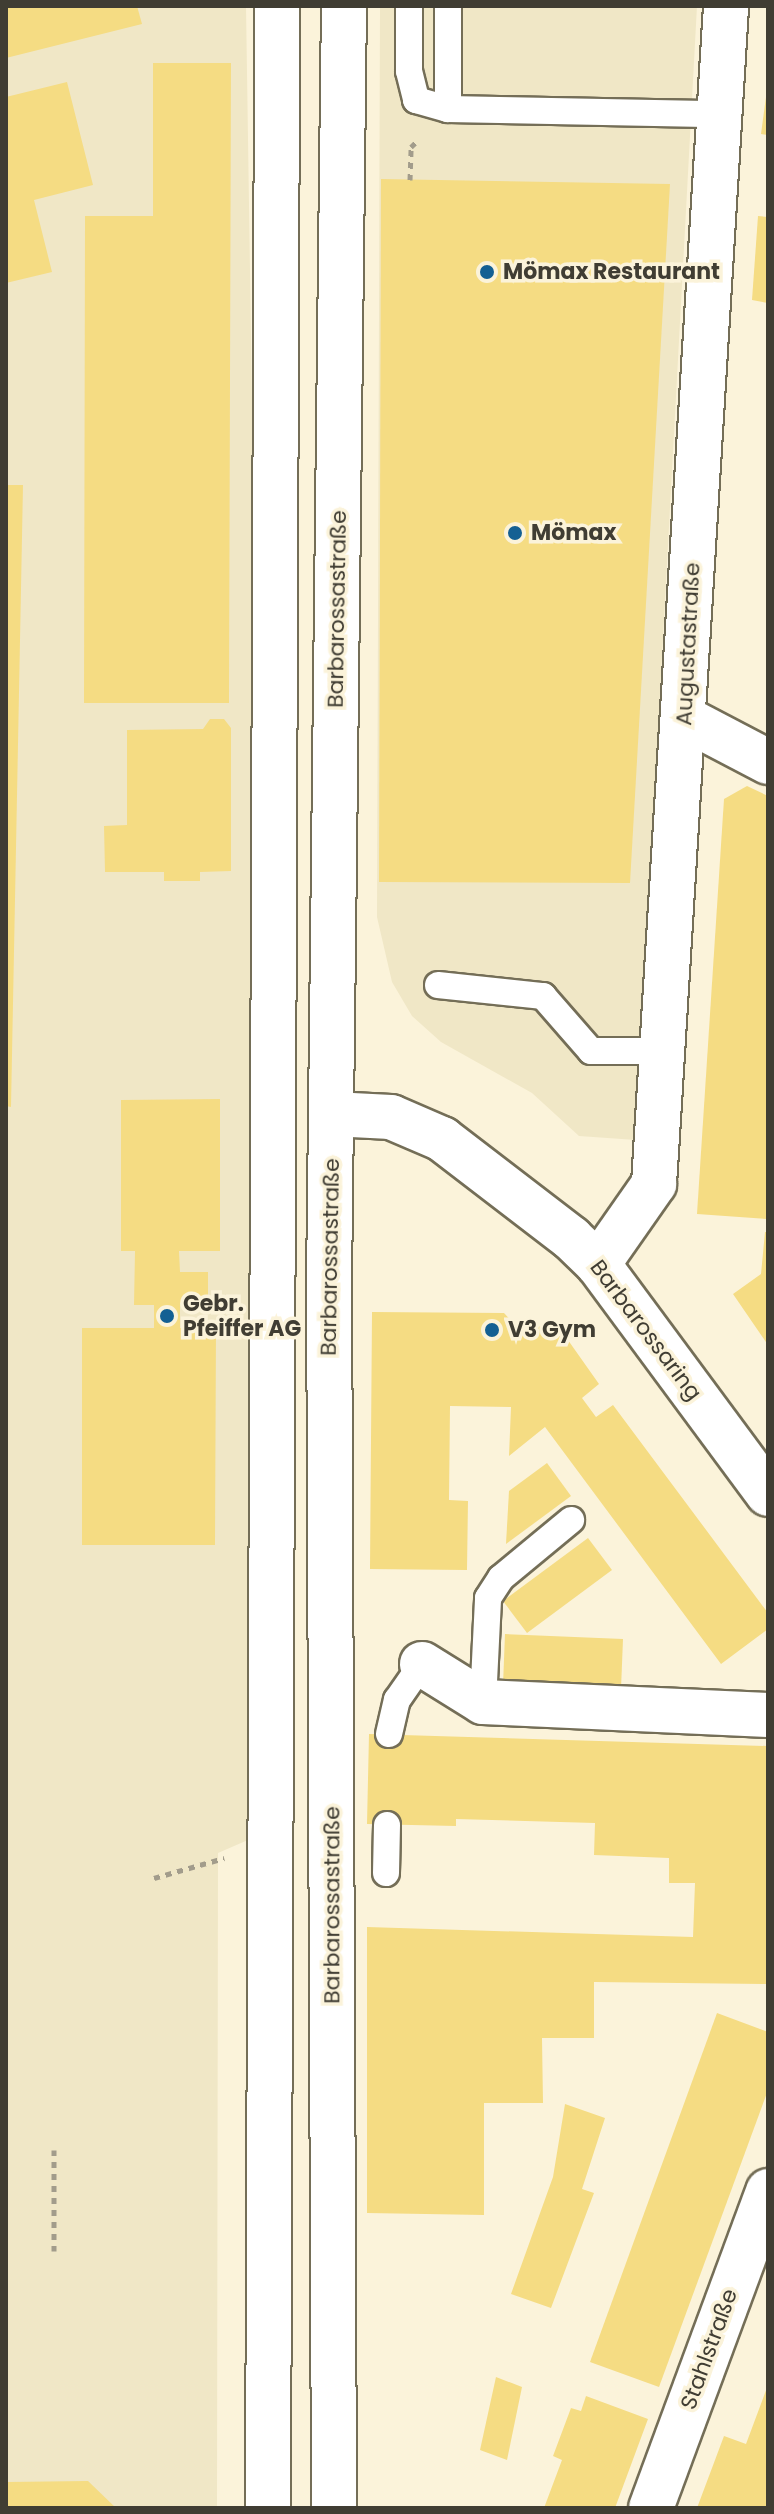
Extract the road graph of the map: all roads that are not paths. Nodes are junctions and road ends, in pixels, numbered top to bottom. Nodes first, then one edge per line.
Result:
1 (277, 6) edge
2 (344, 6) edge
3 (409, 6) edge
4 (448, 6) edge
5 (726, 6) edge
6 (448, 109) junction
7 (719, 114) junction
8 (684, 718) junction
9 (768, 762) edge
10 (438, 985) dead end
11 (663, 1051) junction
12 (273, 1113) junction
13 (332, 1114) junction
14 (598, 1264) junction
15 (768, 1494) edge
16 (571, 1520) dead end
17 (422, 1664) joint
18 (483, 1702) junction
19 (768, 1715) edge
20 (389, 1734) dead end
21 (387, 1825) dead end
22 (386, 1873) dead end
23 (768, 2191) edge
24 (268, 2508) edge
25 (334, 2508) edge
26 (651, 2508) edge

1 - 12 main road
2 - 13 main road, Barbarossastraße
3 - 6 lane
4 - 6 lane
5 - 7 main road, Augustastraße
6 - 7 lane
7 - 8 main road, Augustastraße
8 - 9 main road
8 - 11 main road, Augustastraße
10 - 11 lane
11 - 14 main road, Augustastraße
12 - 13 main road, Barbarossaring
12 - 24 main road
13 - 14 main road, Barbarossaring
13 - 25 main road, Barbarossastraße
14 - 15 main road, Barbarossaring
16 - 18 lane
17 - 18 main road
17 - 20 lane
18 - 19 main road
21 - 22 lane
23 - 26 main road, Stahlstraße

